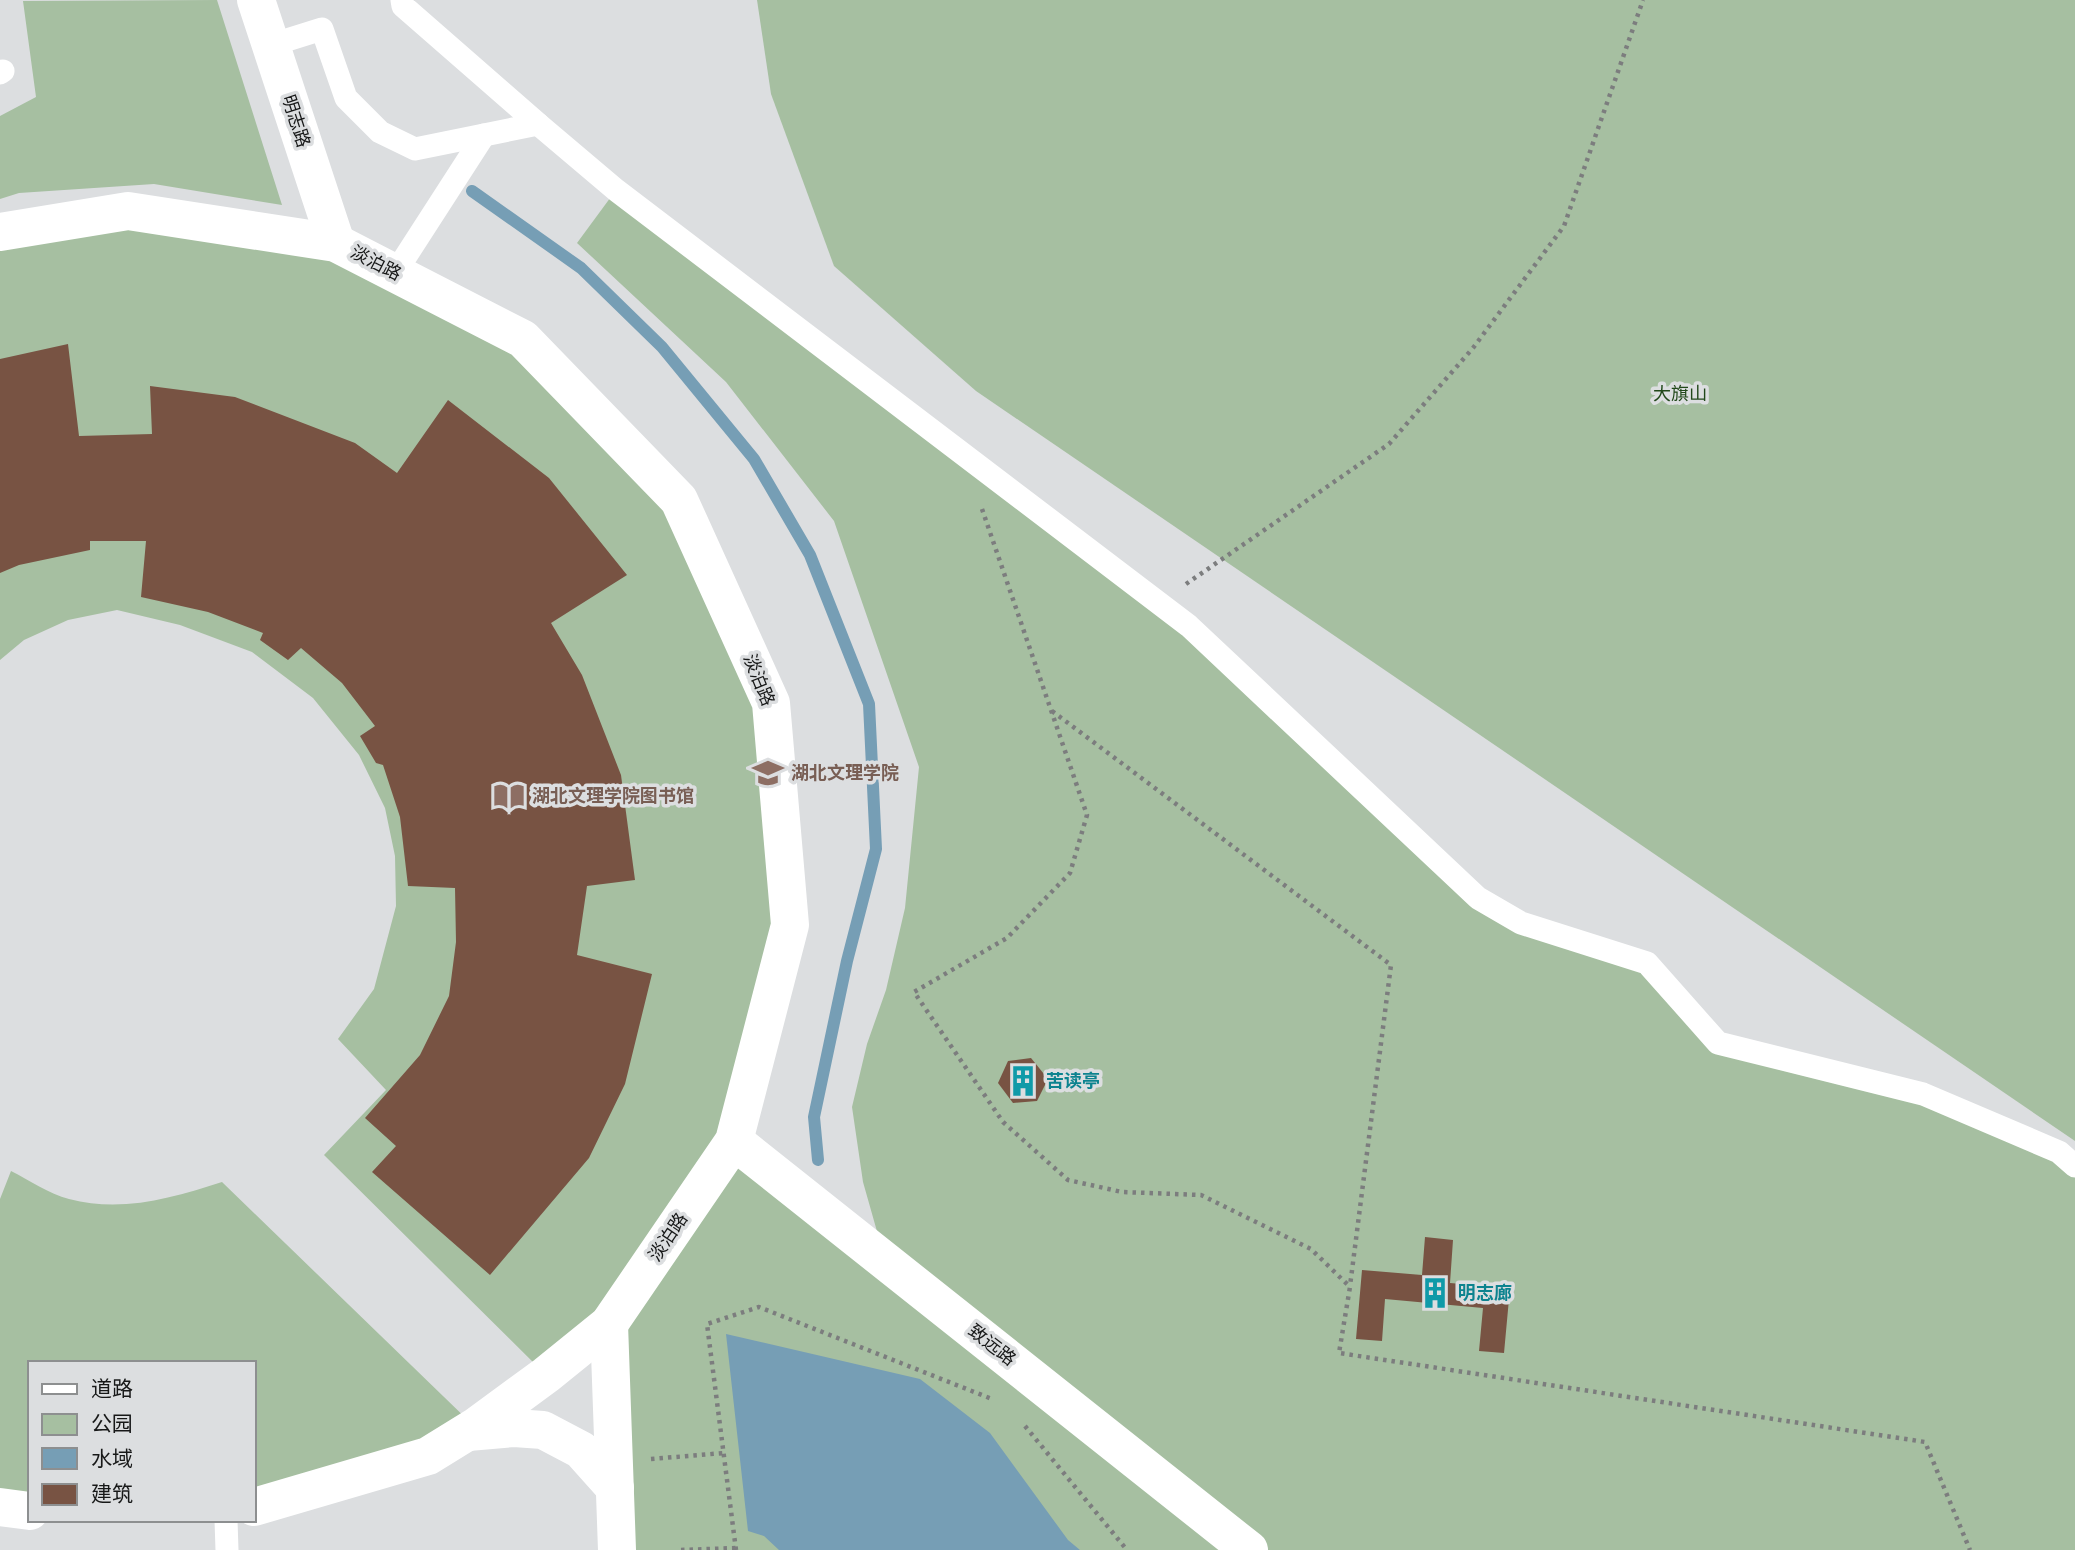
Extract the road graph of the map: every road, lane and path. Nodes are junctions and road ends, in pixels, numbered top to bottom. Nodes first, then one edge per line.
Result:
1 (256, 0) edge
2 (402, 0) edge
3 (1643, 0) edge
4 (271, 46) junction
5 (538, 124) junction
6 (484, 135) junction
7 (0, 232) edge
8 (337, 243) junction
9 (395, 273) junction
10 (963, 455) junction
11 (1158, 604) junction
12 (1052, 710) junction
13 (734, 1141) junction
14 (2075, 1166) edge
15 (1350, 1287) junction
16 (609, 1324) junction
17 (996, 1401) dead end
18 (1017, 1416) dead end
19 (466, 1433) junction
20 (724, 1453) junction
21 (614, 1476) junction
22 (256, 1506) edge
23 (0, 1507) edge
24 (28, 1511) edge
25 (226, 1522) edge
26 (736, 1549) edge
27 (227, 1550) edge
28 (617, 1550) edge
29 (681, 1550) edge
30 (1127, 1550) edge
31 (1249, 1550) edge
32 (1969, 1550) edge

1 - 4 street, 明志路
2 - 5 lane
3 - 11 path
4 - 6 lane
4 - 8 street, 明志路
5 - 6 lane
5 - 10 lane
6 - 9 lane
7 - 8 street, 淡泊路
8 - 9 street, 淡泊路
9 - 13 street, 淡泊路
10 - 11 lane
10 - 12 path
11 - 14 lane
12 - 15 path
12 - 15 path
13 - 16 street, 淡泊路
13 - 31 street, 致远路
15 - 32 path
16 - 19 street, 淡泊路
16 - 21 street
17 - 20 path
18 - 30 path
19 - 21 street
19 - 22 street, 淡泊路
20 - 21 path
20 - 26 path
21 - 28 street
23 - 24 street
25 - 27 lane
26 - 29 path

